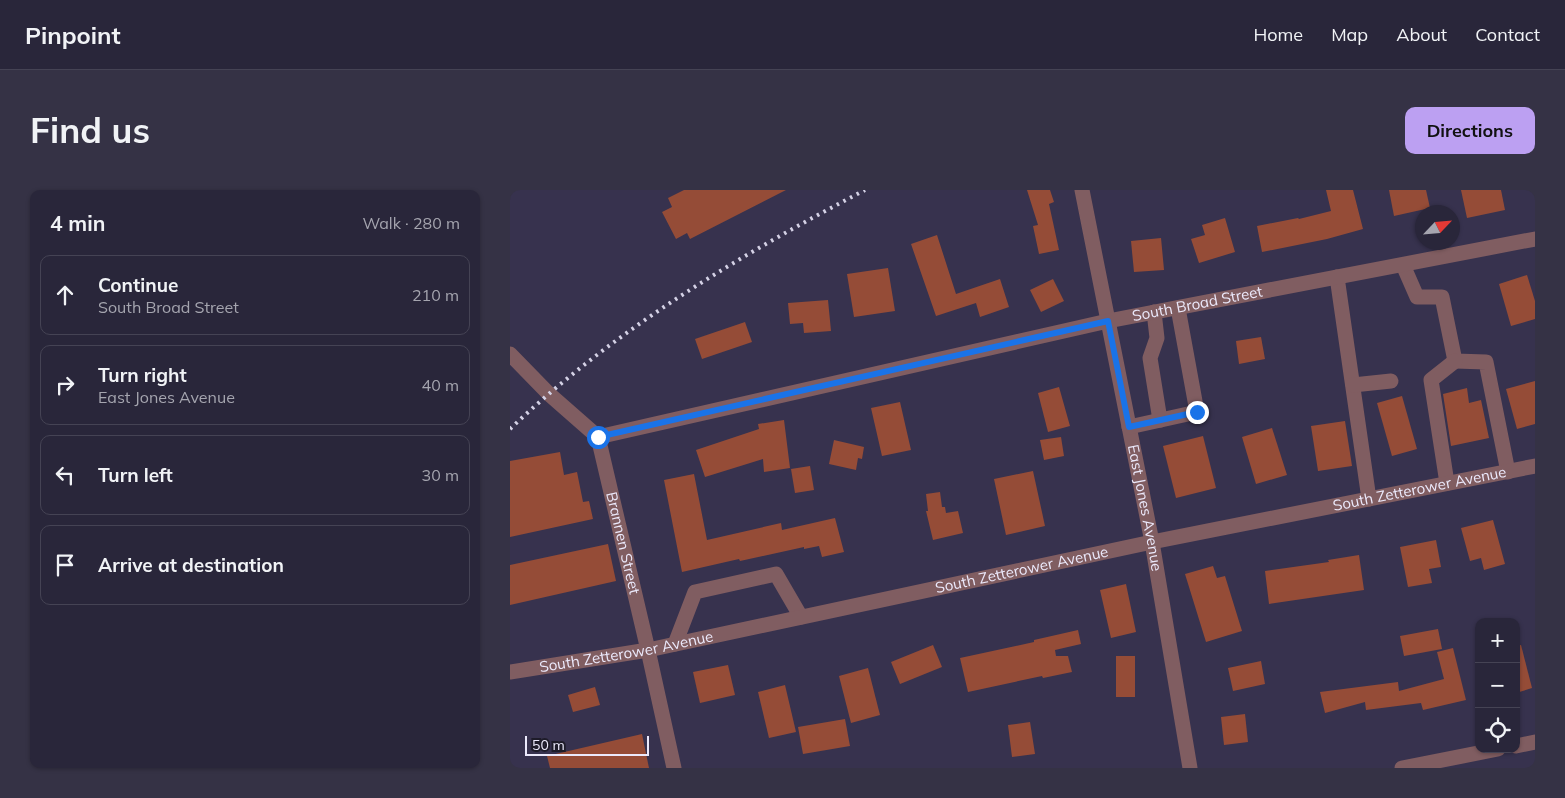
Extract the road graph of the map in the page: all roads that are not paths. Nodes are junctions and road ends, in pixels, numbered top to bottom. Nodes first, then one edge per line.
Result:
1 (1082, 190) edge
2 (1535, 239) edge
3 (1403, 265) junction
4 (1337, 277) junction
5 (1178, 308) junction
6 (1154, 312) junction
7 (1108, 321) junction
8 (510, 354) edge
9 (1455, 361) junction
10 (1391, 381) dead end
11 (1353, 385) junction
12 (1160, 420) junction
13 (1129, 427) junction
14 (598, 437) junction
15 (1535, 466) edge
16 (1508, 472) junction
17 (1447, 483) junction
18 (1369, 499) junction
19 (1152, 542) junction
20 (801, 617) junction
21 (675, 644) junction
22 (648, 650) junction
23 (510, 672) edge
24 (1535, 742) edge
25 (1520, 745) edge
26 (1478, 753) edge
27 (674, 768) edge
28 (1190, 768) edge
29 (1402, 768) edge

1 - 7 street, East Jones Avenue
2 - 3 street, South Broad Street
3 - 4 street, South Broad Street
3 - 9 street
4 - 5 street, South Broad Street
4 - 11 street
5 - 6 street, South Broad Street
5 - 12 street
6 - 7 street, South Broad Street
6 - 12 street
7 - 13 street, East Jones Avenue
7 - 14 street, South Broad Street
8 - 14 street
9 - 16 street
9 - 17 street
10 - 11 street
11 - 18 street
12 - 13 street
13 - 19 street, East Jones Avenue
14 - 22 street, Brannen Street
15 - 16 street, South Zetterower Avenue
16 - 17 street, South Zetterower Avenue
17 - 18 street, South Zetterower Avenue
18 - 19 street, South Zetterower Avenue
19 - 20 street, South Zetterower Avenue
19 - 28 street, East Jones Avenue
20 - 21 street, South Zetterower Avenue
20 - 21 street
21 - 22 street, South Zetterower Avenue
22 - 23 street, South Zetterower Avenue
22 - 27 street, Brannen Street
24 - 25 street
26 - 29 street

